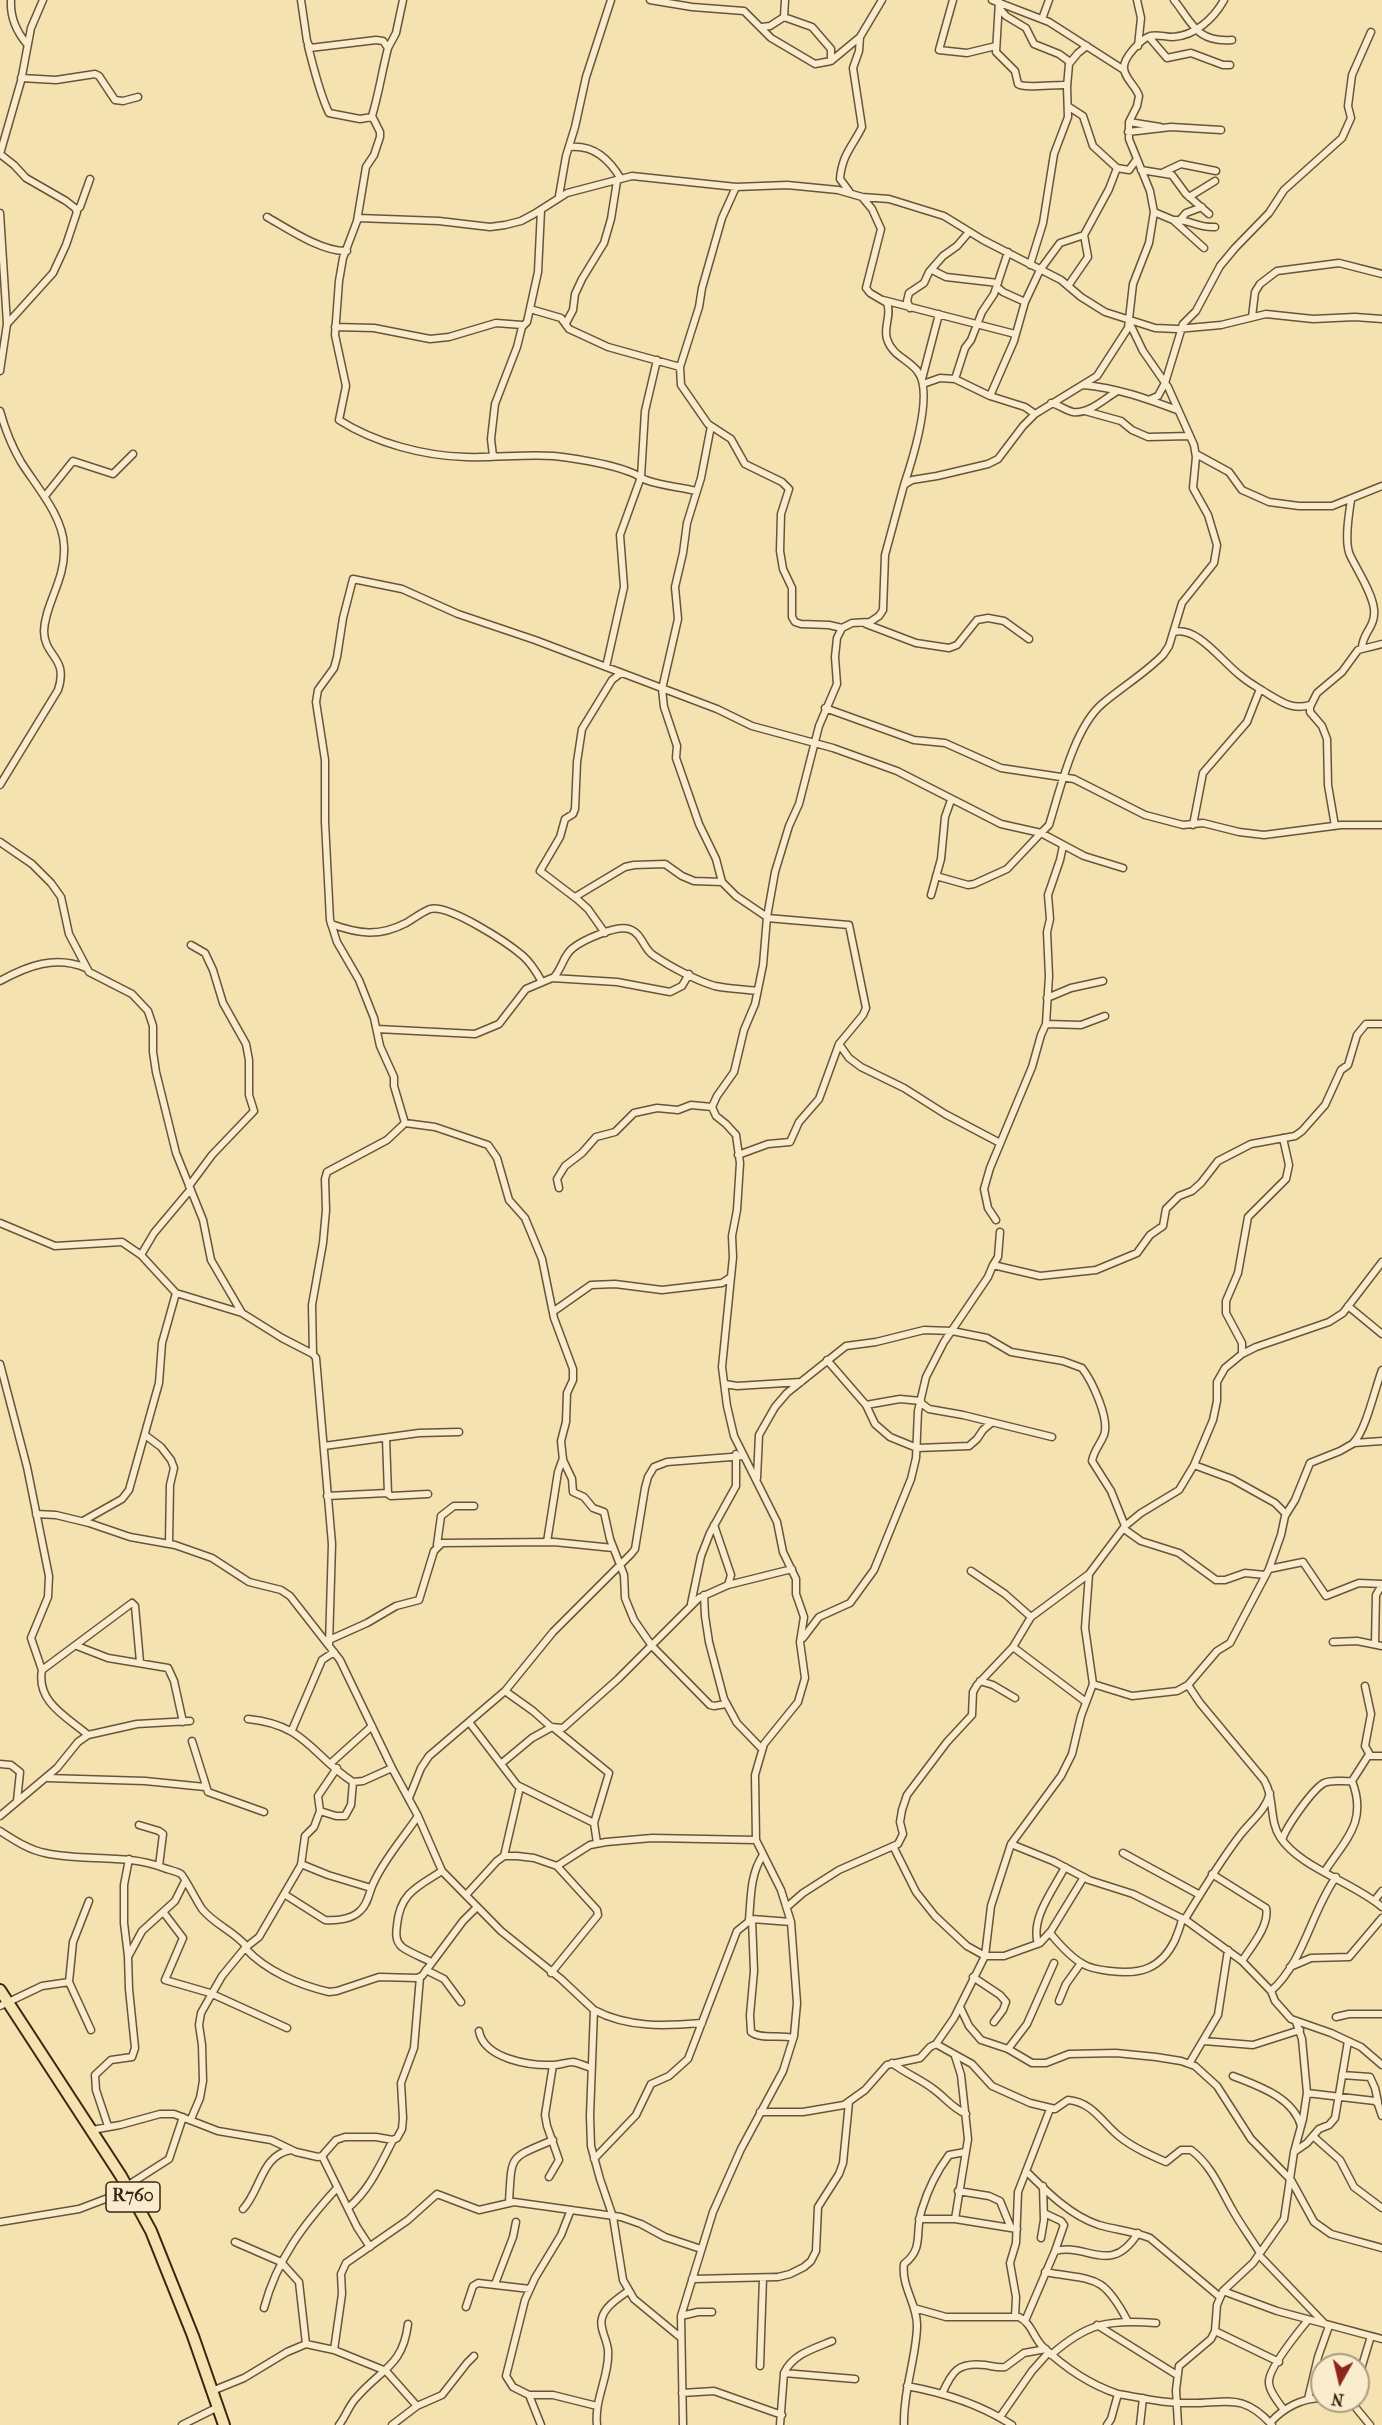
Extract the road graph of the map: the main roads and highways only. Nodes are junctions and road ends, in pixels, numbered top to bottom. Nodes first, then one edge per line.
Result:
1 (0, 1990) edge
2 (4, 2003) edge
3 (224, 2425) edge

1 - 2 main road, R760
2 - 3 main road, R760

